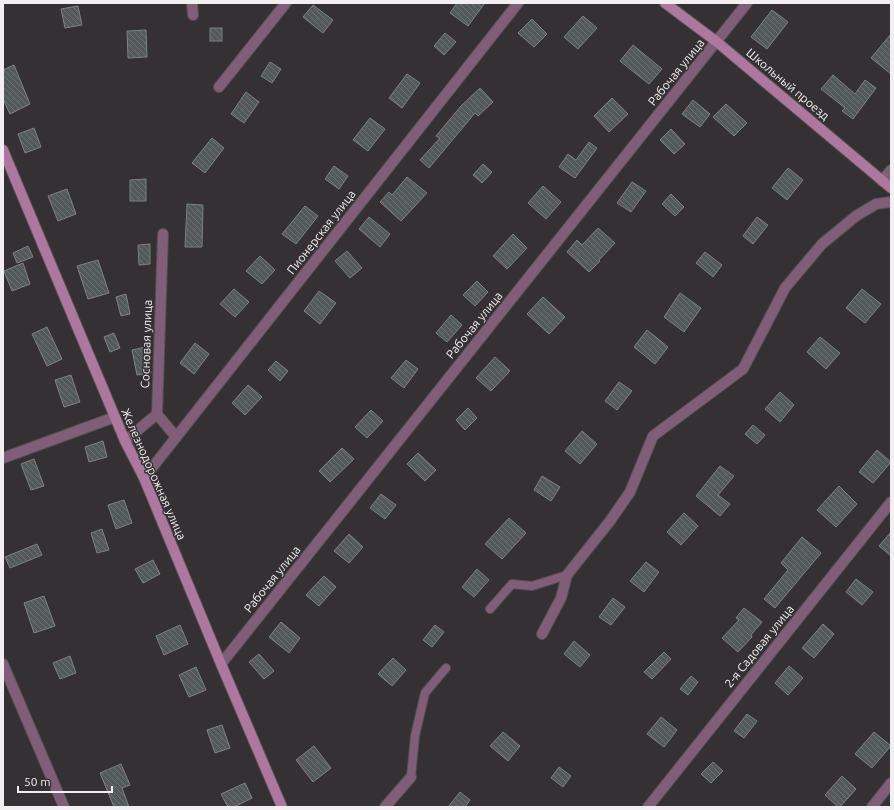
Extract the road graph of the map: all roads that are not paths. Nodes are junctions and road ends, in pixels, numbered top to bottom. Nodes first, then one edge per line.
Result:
1 (192, 3) edge
2 (286, 3) edge
3 (518, 3) edge
4 (665, 3) edge
5 (747, 3) edge
6 (193, 15) dead end
7 (717, 42) junction
8 (219, 87) dead end
9 (3, 150) edge
10 (891, 170) edge
11 (882, 181) junction
12 (891, 188) edge
13 (891, 202) edge
14 (163, 234) dead end
15 (157, 414) junction
16 (115, 417) junction
17 (176, 437) junction
18 (125, 441) junction
19 (3, 458) edge
20 (144, 478) junction
21 (891, 502) edge
22 (567, 575) junction
23 (490, 609) dead end
24 (542, 634) dead end
25 (3, 664) edge
26 (220, 664) junction
27 (446, 668) dead end
28 (411, 777) joint
29 (891, 783) edge
30 (64, 807) edge
31 (282, 807) edge
32 (385, 807) edge
33 (648, 807) edge
34 (872, 807) edge

1 - 6 street
2 - 8 street
3 - 17 street, Пионерская улица
4 - 7 street, Школьный проезд
5 - 7 street, Рабочая улица
7 - 11 street, Школьный проезд
7 - 26 street, Рабочая улица
9 - 16 street, Железнодорожная улица
10 - 11 street
11 - 12 street, Школьный проезд
13 - 22 street
14 - 15 street, Сосновая улица
15 - 17 street
15 - 18 street
16 - 18 street, Железнодорожная улица
16 - 19 street
17 - 20 street, Пионерская улица
18 - 20 street, Железнодорожная улица
20 - 26 street, Железнодорожная улица
21 - 33 street, 2-я Садовая улица
22 - 23 lane
22 - 24 street
25 - 30 street
26 - 31 street, Железнодорожная улица
27 - 28 lane
28 - 32 street
29 - 34 street

